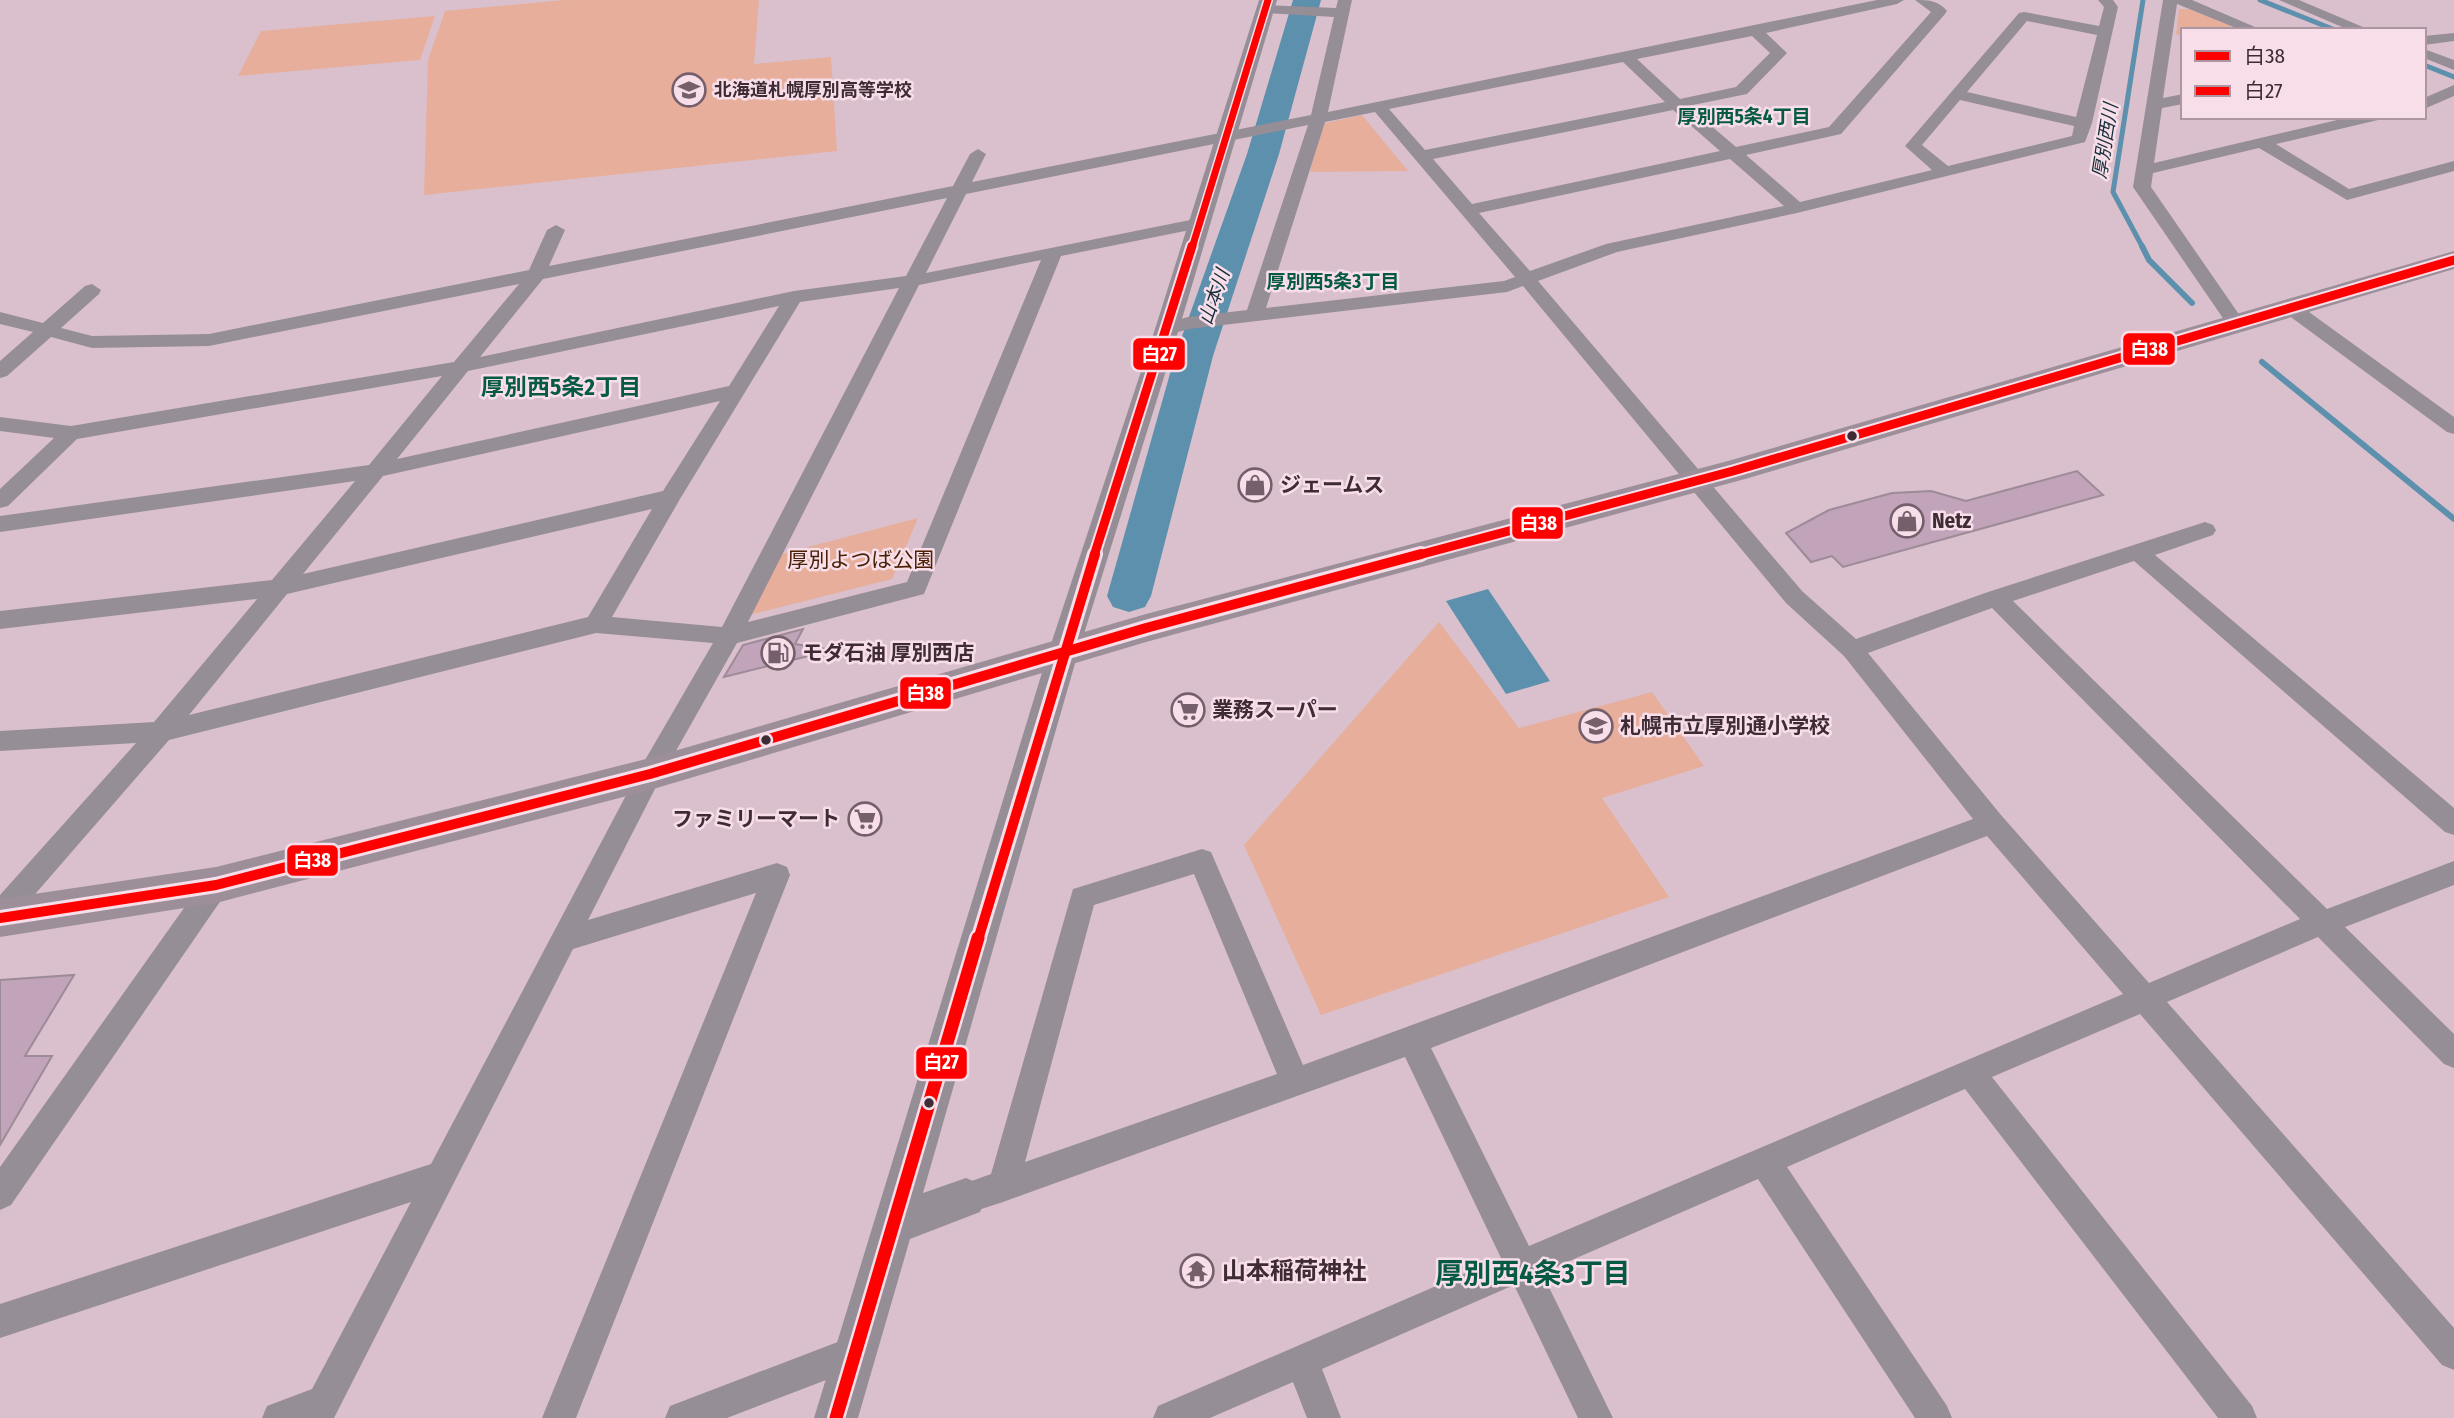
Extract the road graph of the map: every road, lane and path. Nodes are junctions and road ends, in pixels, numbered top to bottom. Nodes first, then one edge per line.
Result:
1 (1897, 0) edge
2 (1922, 0) edge
3 (2105, 0) edge
4 (2170, 0) edge
5 (2179, 0) edge
6 (2292, 1) edge
7 (1267, 5) edge
8 (1338, 9) edge
9 (2249, 28) edge
10 (2358, 28) edge
11 (1755, 32) junction
12 (2105, 32) junction
13 (2454, 37) edge
14 (2426, 41) edge
15 (2181, 46) edge
16 (2163, 50) junction
17 (2426, 54) edge
18 (1626, 57) junction
19 (2454, 65) edge
20 (2454, 90) edge
21 (1957, 95) junction
22 (2181, 99) edge
23 (2428, 101) edge
24 (1676, 104) junction
25 (2154, 105) junction
26 (1379, 107) junction
27 (2454, 110) edge
28 (2364, 119) edge
29 (1313, 120) junction
30 (2084, 123) junction
31 (1226, 136) junction
32 (2264, 144) junction
33 (1732, 152) junction
34 (978, 154) dead end
35 (1422, 156) junction
36 (2454, 166) edge
37 (2144, 170) junction
38 (1945, 172) junction
39 (960, 190) junction
40 (1797, 208) junction
41 (1467, 210) junction
42 (1200, 223) junction
43 (556, 230) dead end
44 (1053, 254) junction
45 (2454, 260) edge
46 (537, 274) junction
47 (1528, 280) junction
48 (914, 281) junction
49 (92, 290) dead end
50 (794, 297) junction
51 (2291, 308) junction
52 (1255, 314) junction
53 (0, 318) edge
54 (2236, 323) junction
55 (1177, 326) junction
56 (49, 330) junction
57 (459, 367) junction
58 (0, 372) edge
59 (734, 391) junction
60 (2449, 418) edge
61 (0, 424) edge
62 (71, 433) junction
63 (375, 471) junction
64 (1695, 481) junction
65 (670, 497) junction
66 (0, 501) edge
67 (0, 524) edge
68 (2206, 530) dead end
69 (2137, 552) junction
70 (279, 588) junction
71 (1996, 598) junction
72 (0, 620) edge
73 (596, 624) junction
74 (729, 636) junction
75 (1852, 650) junction
76 (1063, 653) junction
77 (161, 732) junction
78 (0, 741) edge
79 (650, 774) junction
80 (1992, 823) junction
81 (2454, 824) edge
82 (2454, 873) edge
83 (216, 886) junction
84 (0, 916) edge
85 (2322, 923) junction
86 (565, 939) junction
87 (2144, 998) junction
88 (1412, 1041) junction
89 (2454, 1054) edge
90 (1970, 1072) junction
91 (1295, 1082) junction
92 (1764, 1160) junction
93 (441, 1176) junction
94 (985, 1192) junction
95 (0, 1194) edge
96 (909, 1218) junction
97 (1521, 1266) junction
98 (0, 1321) edge
99 (856, 1352) junction
100 (2454, 1353) edge
101 (1302, 1362) junction
102 (319, 1410) edge
103 (279, 1418) edge
104 (559, 1418) edge
105 (682, 1418) edge
106 (836, 1418) edge
107 (1170, 1418) edge
108 (1324, 1418) edge
109 (1596, 1418) edge
110 (1934, 1418) edge
111 (2240, 1418) edge

1 - 11 street
2 - 33 street
3 - 12 street
4 - 16 street
5 - 9 street
6 - 10 street
7 - 8 street
7 - 31 street
8 - 29 street
11 - 18 street
11 - 24 street
12 - 21 street
12 - 30 street
13 - 14 street
15 - 16 street
16 - 25 street
17 - 19 street
18 - 24 street
18 - 26 street
20 - 23 street
21 - 30 street
21 - 38 street
22 - 25 street
23 - 27 street
24 - 33 street
24 - 35 street
25 - 37 street
26 - 29 street
26 - 35 street
28 - 32 street
29 - 31 street
29 - 52 street
30 - 38 street
31 - 39 street
31 - 42 street
32 - 36 street
32 - 37 street
33 - 40 street
33 - 41 street
34 - 39 street
35 - 41 street
37 - 54 street
38 - 40 street
39 - 46 street
39 - 48 street
40 - 47 street
41 - 47 street
42 - 44 street
42 - 55 street
43 - 46 street
44 - 48 street
44 - 74 street
45 - 51 main road
46 - 56 street
46 - 57 street
47 - 52 street
47 - 64 street
48 - 50 street
48 - 74 street
49 - 56 street
50 - 57 street
50 - 59 street
51 - 54 main road
51 - 60 street
52 - 55 street
53 - 56 street
54 - 64 main road
55 - 76 street
56 - 58 street
57 - 62 street
57 - 63 street
59 - 63 street
59 - 65 street
61 - 62 street
62 - 66 street
63 - 67 street
63 - 70 street
64 - 75 street
64 - 76 main road
65 - 70 street
65 - 73 street
68 - 69 street
69 - 71 street
69 - 81 street
70 - 72 street
70 - 77 street
71 - 75 street
71 - 85 street
73 - 74 street
73 - 77 street
74 - 79 street
75 - 80 street
76 - 79 main road
76 - 96 street
77 - 78 street
77 - 84 street
79 - 83 main road
79 - 86 street
80 - 87 street
80 - 88 street
82 - 85 street
83 - 84 main road
83 - 95 street
85 - 87 street
85 - 89 street
86 - 93 street
86 - 104 street
87 - 90 street
87 - 100 street
88 - 91 street
88 - 97 street
90 - 92 street
90 - 111 street
91 - 94 street
91 - 94 street
92 - 97 street
92 - 110 street
93 - 98 street
93 - 102 street
94 - 96 street
96 - 99 street
97 - 101 street
97 - 109 street
99 - 105 street
99 - 106 street
101 - 107 street
101 - 108 street
102 - 103 street

